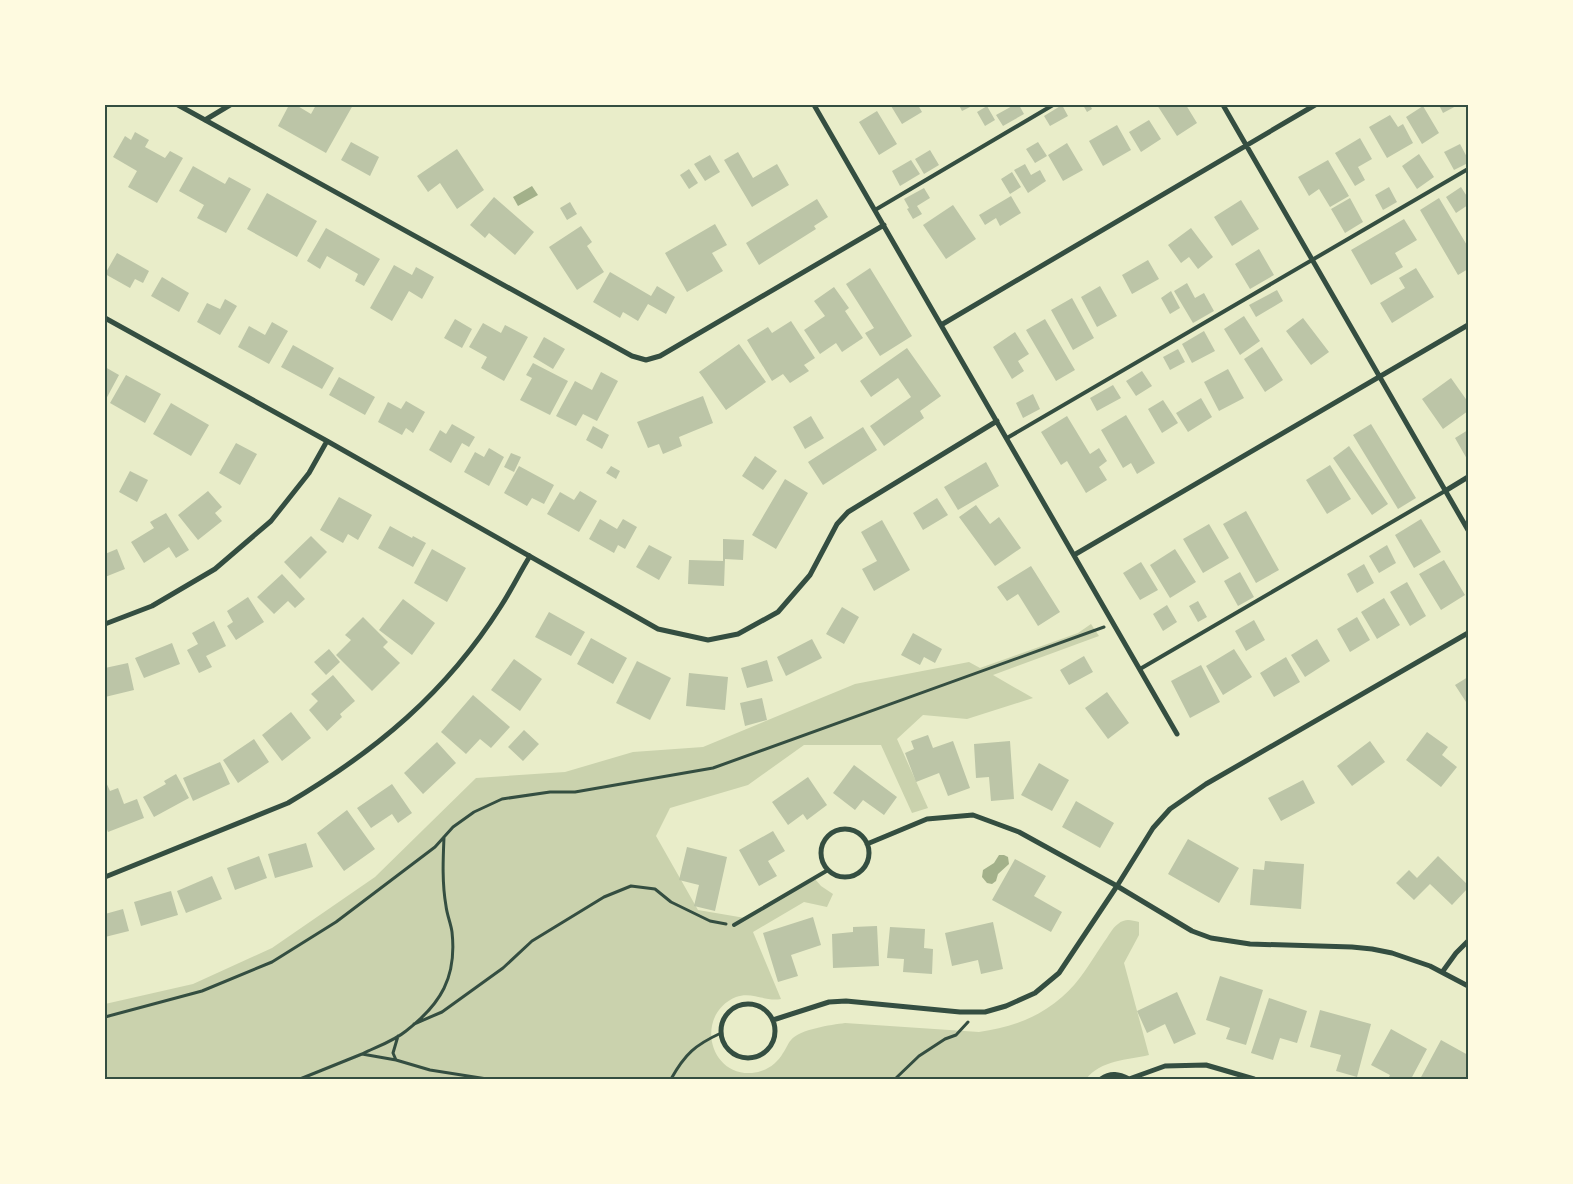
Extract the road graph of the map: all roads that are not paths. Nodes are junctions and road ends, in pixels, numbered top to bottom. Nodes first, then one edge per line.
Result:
1 (178, 105) edge
2 (230, 105) edge
3 (814, 105) edge
4 (1053, 105) edge
5 (1223, 105) edge
6 (1315, 105) edge
7 (205, 120) junction
8 (1246, 145) junction
9 (1468, 169) edge
10 (875, 210) junction
11 (884, 225) junction
12 (1312, 260) junction
13 (105, 318) edge
14 (941, 325) junction
15 (1468, 325) edge
16 (1380, 376) junction
17 (997, 421) junction
18 (1007, 438) junction
19 (327, 441) junction
20 (1468, 477) edge
21 (1445, 491) junction
22 (1468, 530) edge
23 (1074, 555) junction
24 (530, 556) junction
25 (105, 624) edge
26 (1468, 633) edge
27 (1140, 669) junction
28 (1177, 734) dead end
29 (867, 844) junction
30 (828, 870) junction
31 (105, 877) edge
32 (1117, 886) junction
33 (734, 925) road end
34 (1468, 940) edge
35 (1443, 971) junction
36 (1468, 986) edge
37 (773, 1020) junction
38 (1101, 1079) edge
39 (1254, 1079) edge

1 - 7 street
2 - 7 street
3 - 10 street
4 - 10 lane
5 - 8 street
6 - 8 street
7 - 11 street
8 - 12 street
8 - 14 street
9 - 12 lane
10 - 11 street
11 - 14 street
12 - 16 street
12 - 18 lane
13 - 19 street
14 - 17 street
15 - 16 street
16 - 21 street
16 - 23 street
17 - 18 street
17 - 24 street
18 - 23 street
19 - 24 street
19 - 25 street
20 - 21 street
21 - 22 street
21 - 27 lane
23 - 27 street
24 - 31 street
26 - 32 street
27 - 28 street
29 - 30 street
29 - 30 street
29 - 32 street
30 - 33 lane
32 - 35 street
32 - 37 street
34 - 35 street
35 - 36 street
37 - 37 street
38 - 39 street

